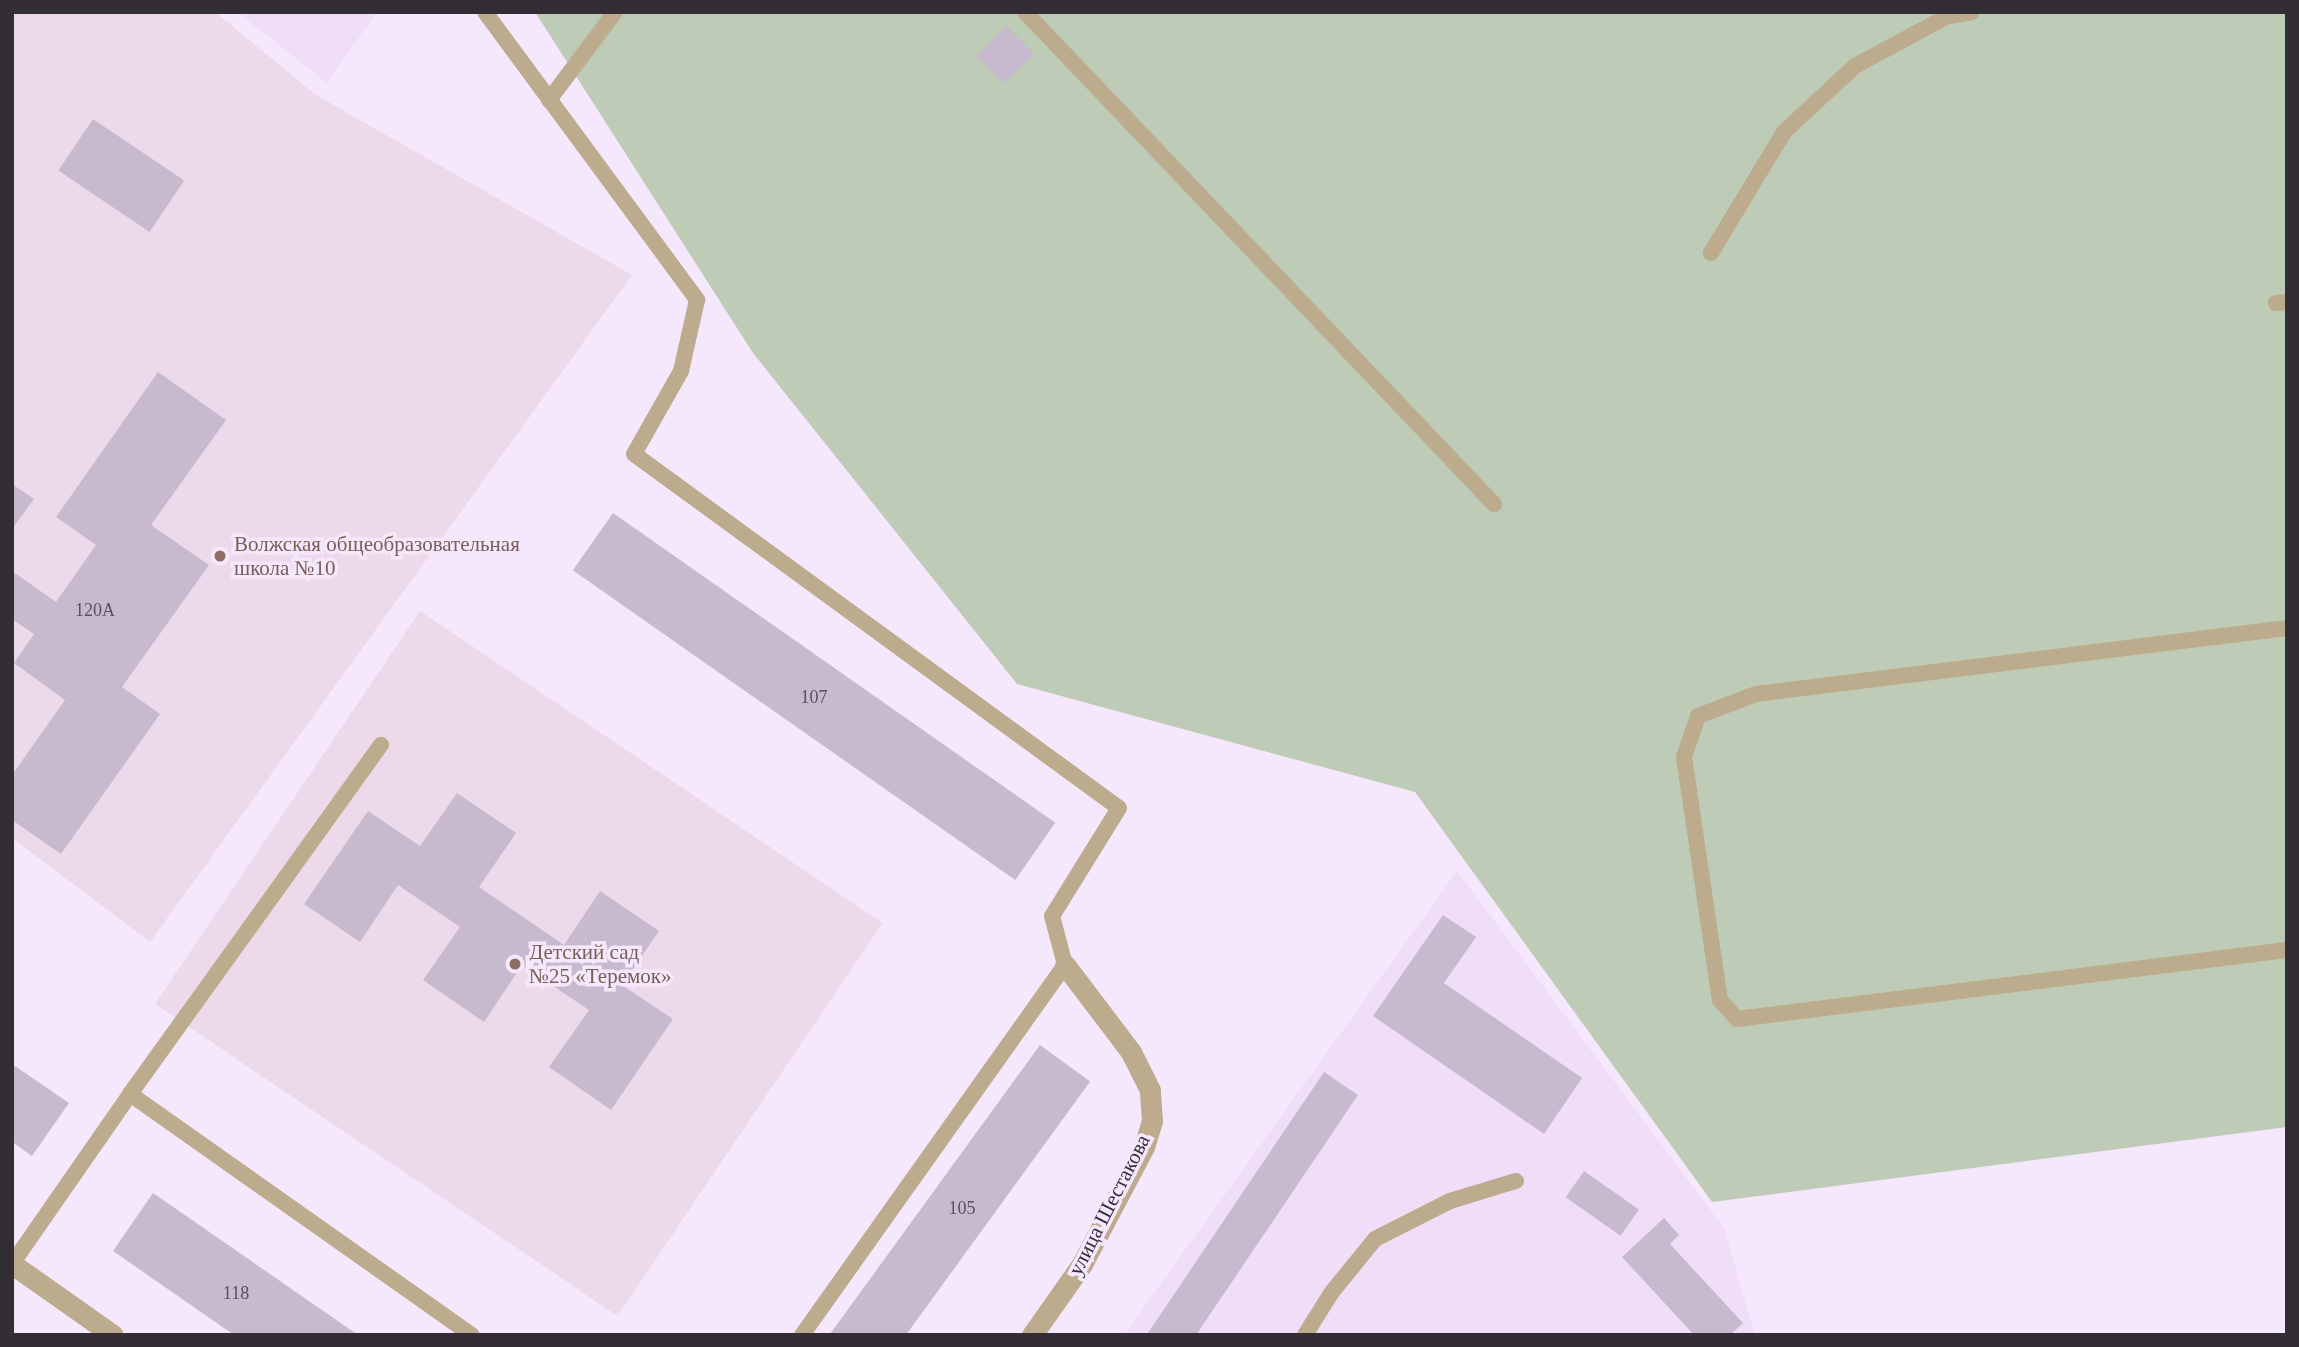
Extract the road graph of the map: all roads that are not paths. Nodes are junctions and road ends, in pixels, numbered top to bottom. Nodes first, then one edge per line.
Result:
1 (485, 12) edge
2 (615, 12) edge
3 (1026, 12) edge
4 (1972, 12) edge
5 (549, 100) junction
6 (1711, 253) dead end
7 (1494, 504) dead end
8 (2287, 628) edge
9 (381, 745) dead end
10 (2287, 950) edge
11 (1065, 965) junction
12 (130, 1094) junction
13 (1516, 1181) dead end
14 (12, 1264) edge
15 (113, 1335) edge
16 (472, 1335) edge
17 (802, 1335) edge
18 (1032, 1335) edge
19 (1305, 1335) edge

1 - 5 lane
2 - 5 lane
3 - 7 lane
4 - 6 lane
5 - 11 lane
8 - 10 lane
9 - 12 lane
11 - 17 lane
11 - 18 street, улица Шестакова
12 - 14 lane
12 - 16 lane
13 - 19 lane
14 - 15 street

